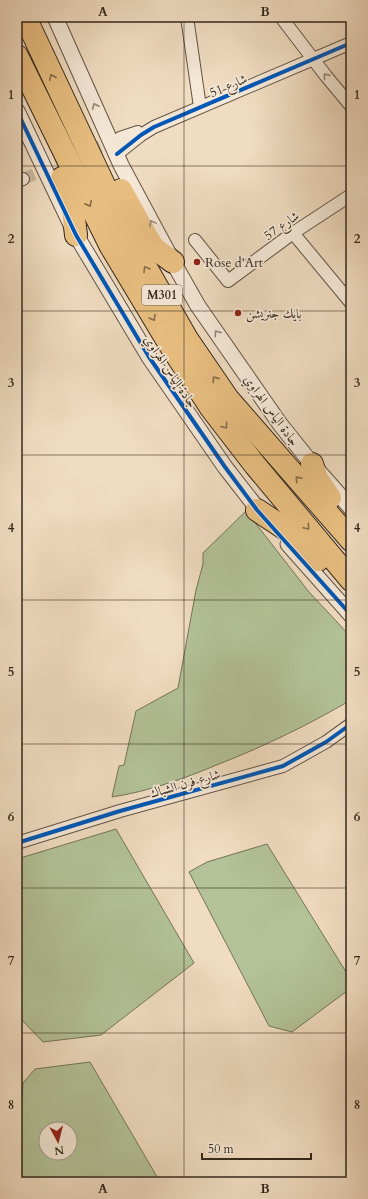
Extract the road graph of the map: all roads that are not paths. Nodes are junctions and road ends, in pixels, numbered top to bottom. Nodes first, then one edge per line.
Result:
1 (25, 17) edge
2 (55, 17) edge
3 (187, 17) edge
4 (281, 17) edge
5 (351, 43) edge
6 (17, 56) edge
7 (313, 59) junction
8 (30, 84) junction
9 (66, 105) junction
10 (351, 106) edge
11 (200, 108) junction
12 (17, 111) edge
13 (154, 127) junction
14 (120, 138) tunnel mouth
15 (117, 154) junction
16 (351, 194) edge
17 (294, 233) junction
18 (76, 235) junction
19 (195, 240) dead end
20 (173, 262) junction
21 (351, 303) edge
22 (312, 464) junction
23 (351, 508) edge
24 (257, 510) junction
25 (351, 527) edge
26 (351, 540) edge
27 (351, 580) edge
28 (351, 586) edge
29 (351, 615) edge
30 (351, 724) edge
31 (17, 843) edge

9 -> 1 highway, M301
15 -> 2 street
3 - 11 street
4 - 7 street
5 - 7 street, شارع 51
6 - 8 highway, جادة إلياس الهراوي / M301
10 -> 7 street
7 - 11 street, شارع 51
8 - 18 highway
8 -> 27 highway, جادة إلياس الهراوي / M301
9 - 20 highway
26 -> 9 highway, M301
11 - 13 street, شارع 51
12 - 18 street, جادة إلياس الهراوي
13 - 14 street
13 - 15 street, شارع 51
20 -> 15 street
16 - 17 street, شارع 57
17 - 19 street, شارع 57
17 - 21 street
18 - 24 street, جادة إلياس الهراوي
22 -> 20 street, جادة الياس الهراوي
22 - 23 street, جادة الياس الهراوي
22 - 25 highway
24 - 28 highway
24 - 29 street, جادة إلياس الهراوي
30 - 31 street, شارع فرن الشباك

